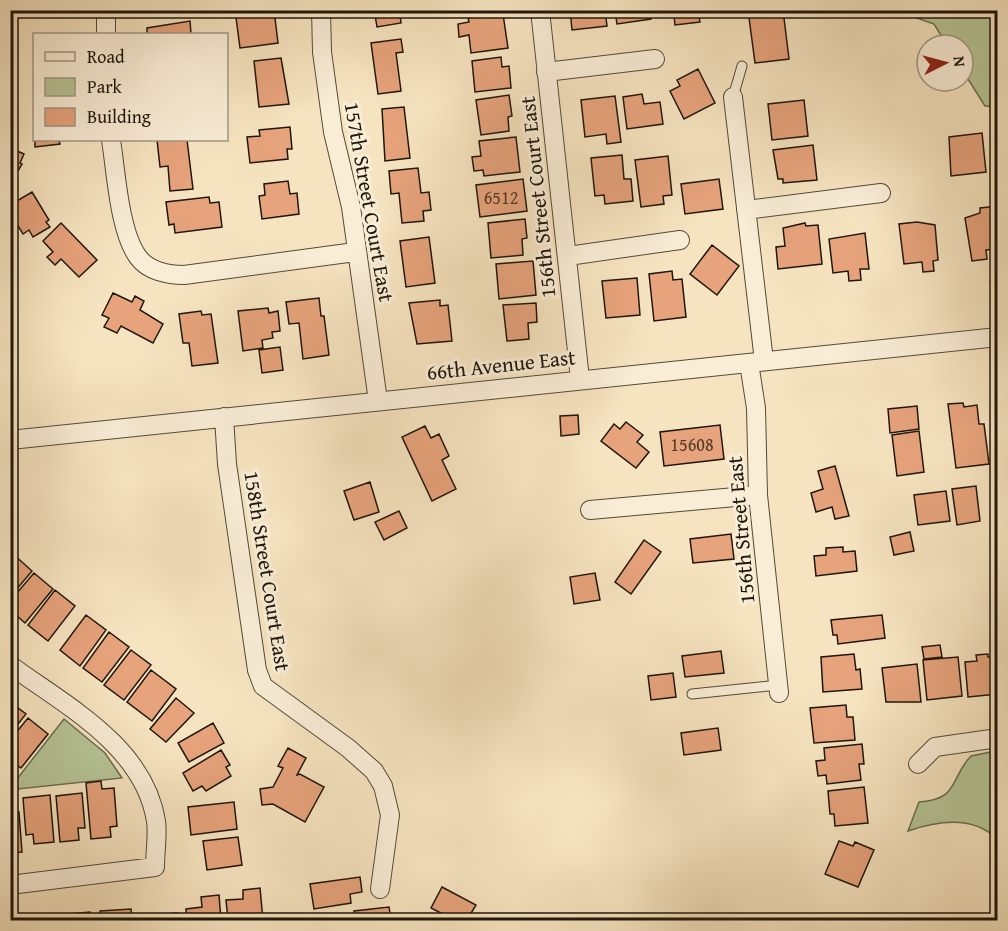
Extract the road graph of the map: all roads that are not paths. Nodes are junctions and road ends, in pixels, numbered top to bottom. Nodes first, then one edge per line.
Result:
1 (106, 10) edge
2 (321, 10) edge
3 (540, 10) edge
4 (106, 33) edge
5 (655, 59) dead end
6 (742, 66) dead end
7 (546, 72) junction
8 (733, 97) joint
9 (111, 141) edge
10 (881, 193) dead end
11 (746, 210) junction
12 (680, 240) dead end
13 (355, 252) junction
14 (568, 256) junction
15 (998, 337) edge
16 (756, 362) junction
17 (580, 379) junction
18 (378, 401) junction
19 (224, 417) junction
20 (10, 440) edge
21 (758, 495) junction
22 (590, 510) dead end
23 (10, 665) edge
24 (778, 689) joint
25 (692, 694) dead end
26 (998, 738) edge
27 (918, 764) dead end
28 (10, 885) edge
29 (380, 889) dead end

1 - 4 street
2 - 13 street, 157th Street Court East
3 - 7 street, 156th Street Court East
5 - 7 street
6 - 8 lane
7 - 14 street, 156th Street Court East
8 - 11 street, 156th Street East
9 - 13 street
10 - 11 street
11 - 16 street, 156th Street East
12 - 14 street
13 - 18 street, 157th Street Court East
14 - 17 street, 156th Street Court East
15 - 16 street, 66th Avenue East
16 - 17 street, 66th Avenue East
16 - 21 street, 156th Street East
17 - 18 street, 66th Avenue East
18 - 19 street, 66th Avenue East
19 - 20 street, 66th Avenue East
19 - 29 street, 158th Street Court East
21 - 22 street
21 - 24 street, 156th Street East
23 - 28 street
24 - 25 lane
26 - 27 street

